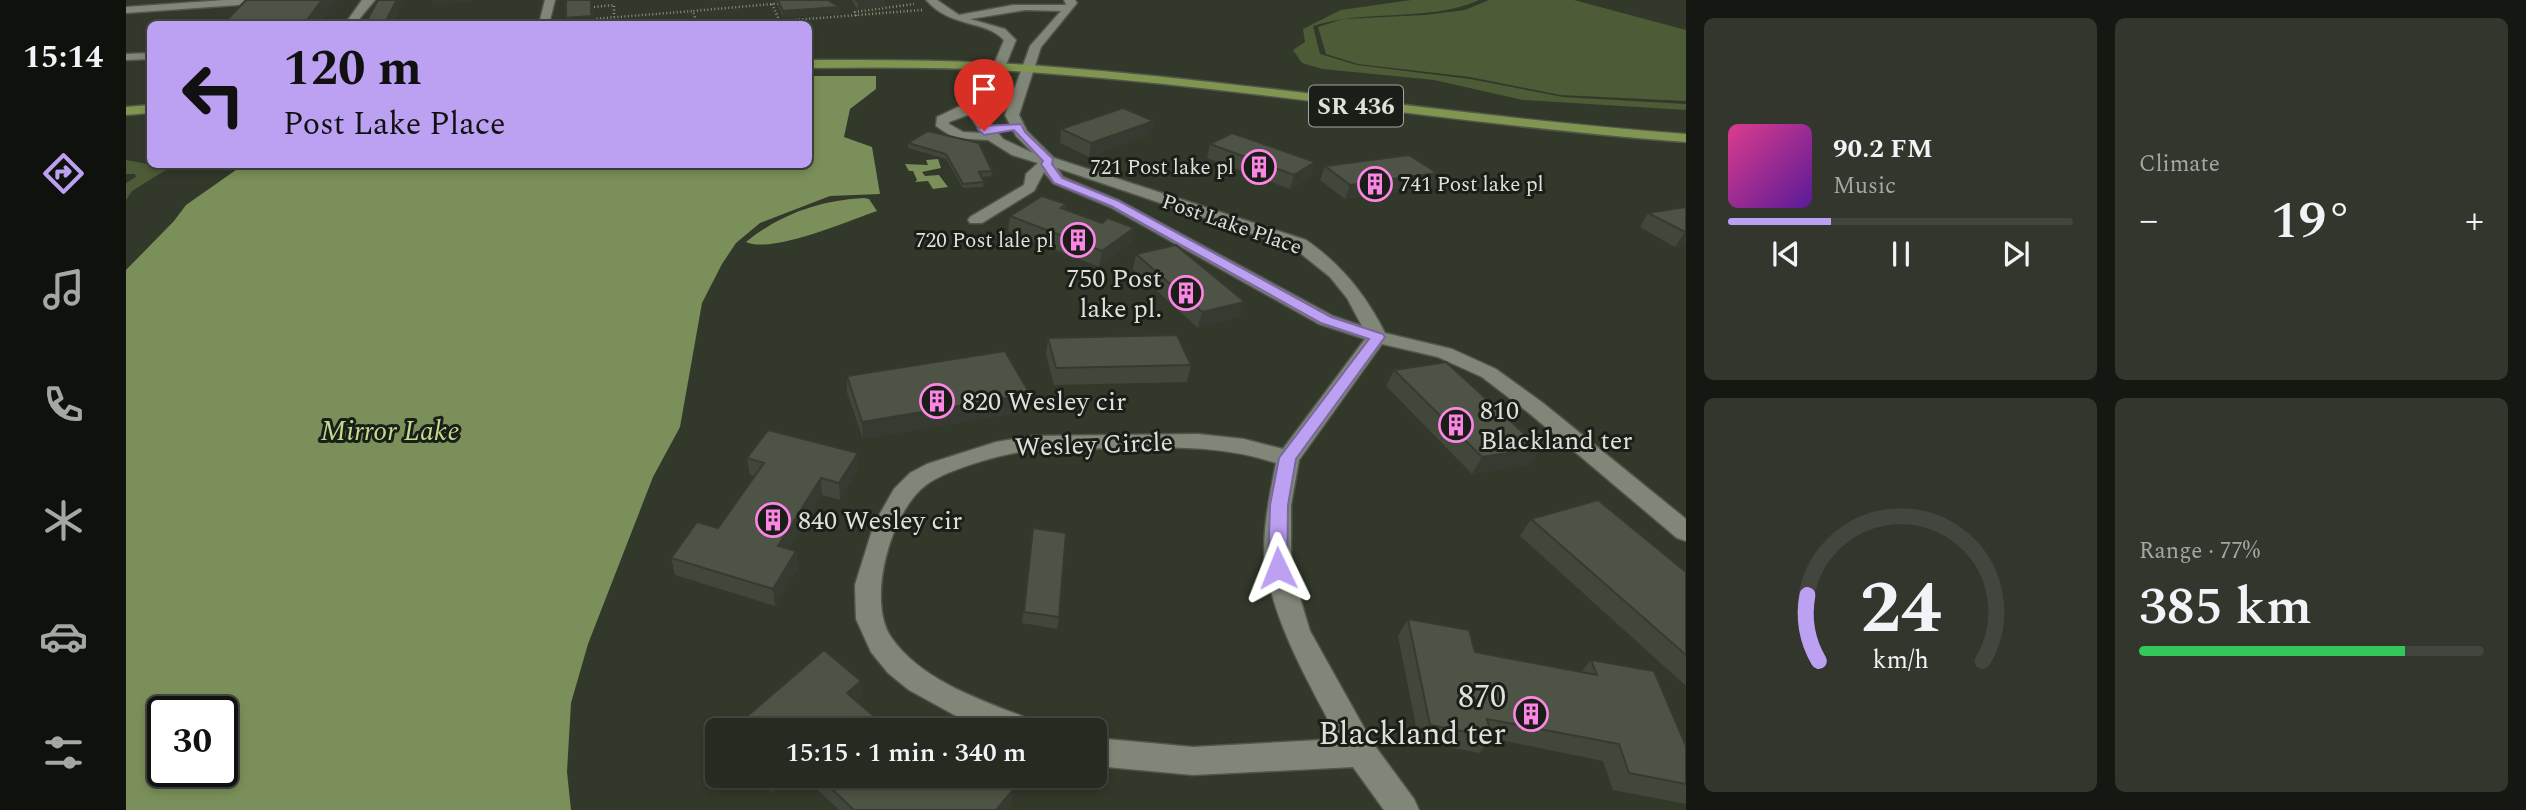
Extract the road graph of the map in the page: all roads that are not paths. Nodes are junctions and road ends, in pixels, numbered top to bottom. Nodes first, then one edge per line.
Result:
1 (267, 0) edge
2 (370, 0) edge
3 (550, 0) edge
4 (256, 1) edge
5 (1069, 4) edge
6 (932, 5) edge
7 (278, 9) edge
8 (126, 10) edge
9 (958, 19) junction
10 (352, 21) edge
11 (545, 21) edge
12 (812, 52) edge
13 (147, 56) edge
14 (126, 57) edge
15 (1001, 61) junction
16 (1029, 63) junction
17 (812, 64) edge
18 (147, 97) edge
19 (126, 100) edge
20 (981, 108) junction
21 (147, 109) edge
22 (126, 111) edge
23 (1686, 125) edge
24 (1017, 127) junction
25 (987, 133) junction
26 (1686, 138) edge
27 (1048, 162) junction
28 (976, 220) dead end
29 (1377, 337) junction
30 (1288, 458) junction
31 (1686, 532) edge
32 (993, 718) edge
33 (1361, 751) junction
34 (1107, 753) edge
35 (1403, 810) edge

1 - 4 street
2 - 10 street
3 - 11 street
4 - 7 street
4 - 8 street
5 - 9 street
5 - 16 street
6 - 9 street
9 - 15 street
12 - 15 main road, SR 436
13 - 14 street
15 - 16 main road, SR 436
15 - 17 main road, SR 436
15 - 20 street
16 - 23 main road, SR 436
16 - 24 street
16 - 26 main road, SR 436
18 - 19 main road
20 - 25 street
20 - 25 street
21 - 22 main road
24 - 25 street
24 - 27 street, Post Lake Place
25 - 27 street, Post Lake Place
27 - 28 street
27 - 29 street, Post Lake Place
27 - 29 street, Post Lake Place
29 - 30 street
29 - 31 street
30 - 32 street, Wesley Circle
30 - 33 street
33 - 34 street
33 - 35 street

